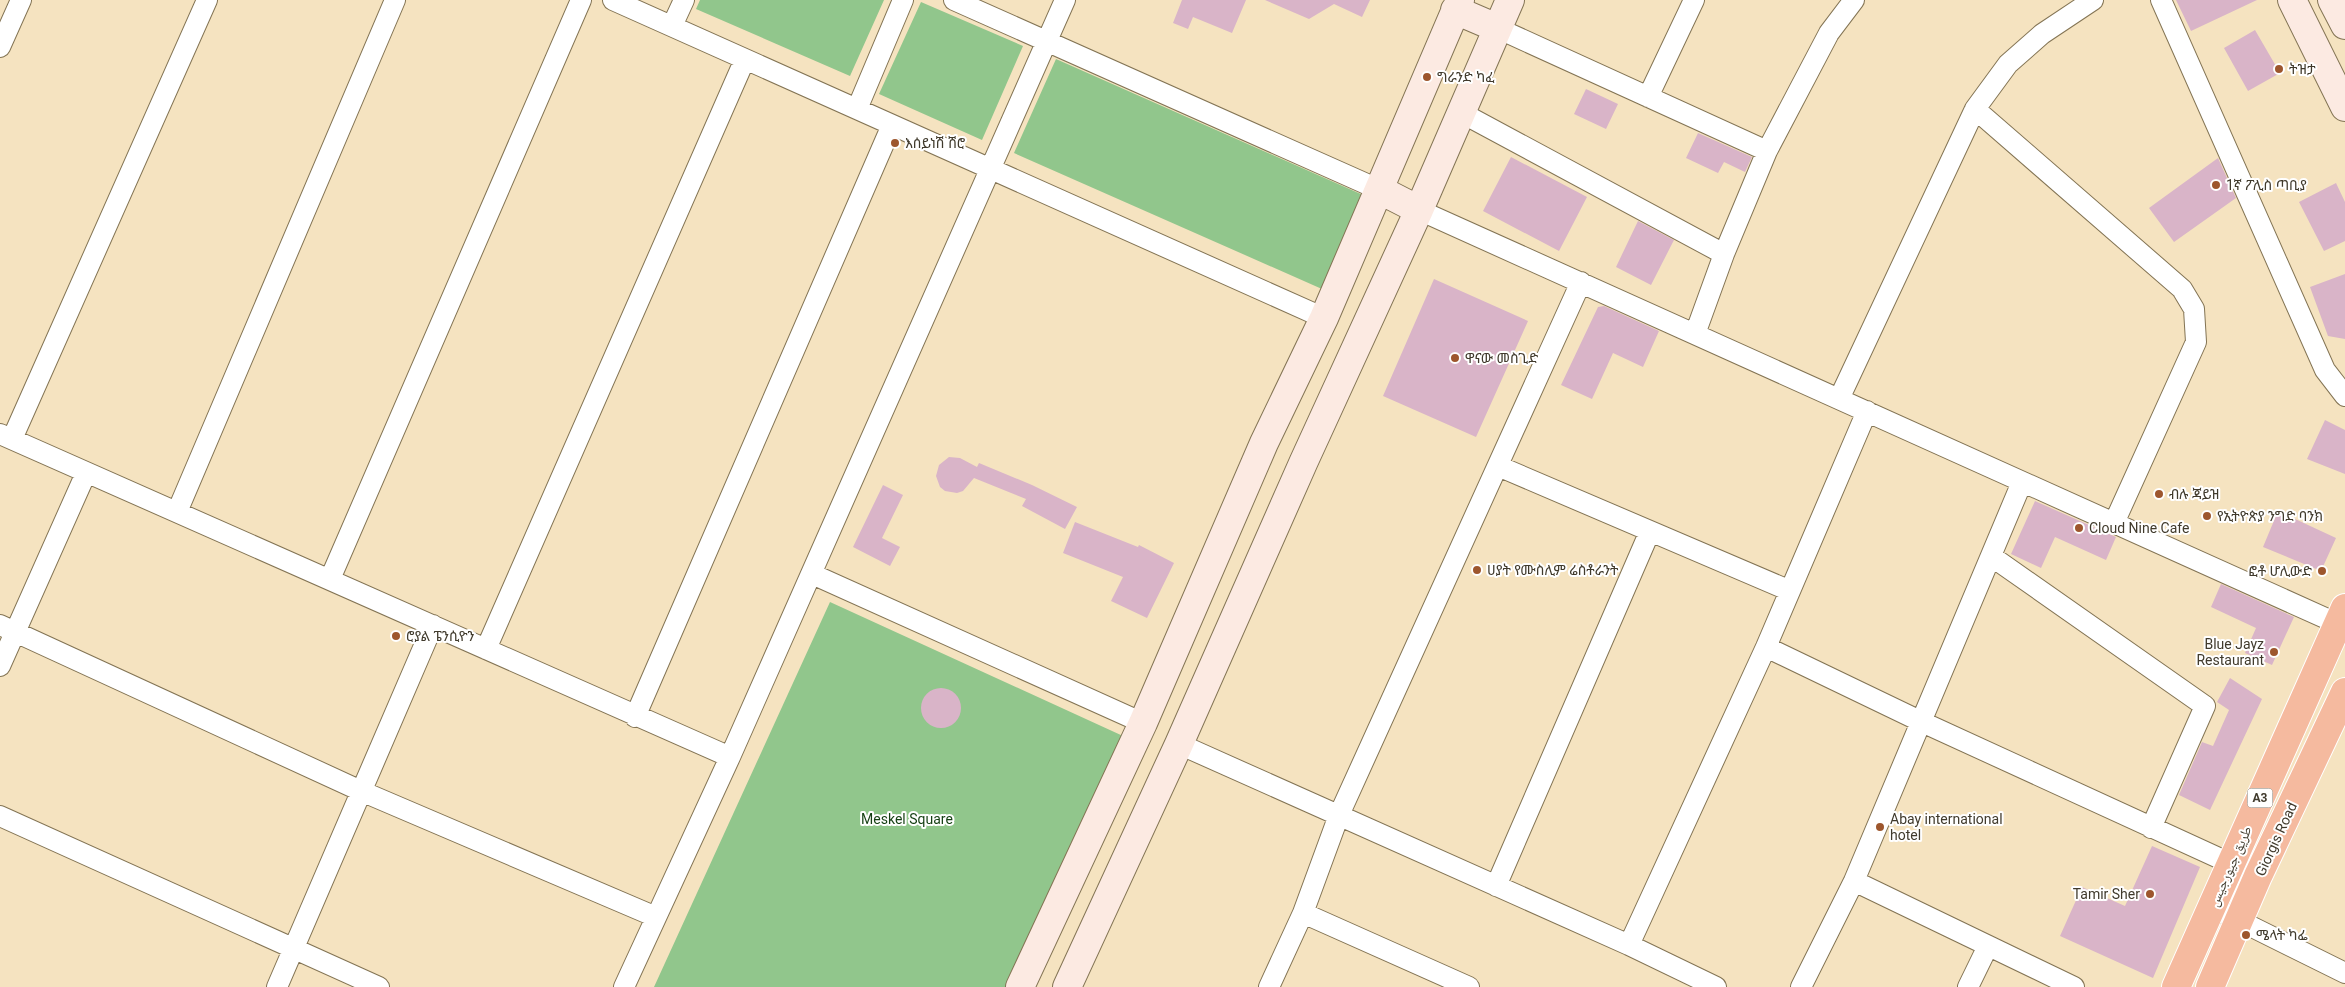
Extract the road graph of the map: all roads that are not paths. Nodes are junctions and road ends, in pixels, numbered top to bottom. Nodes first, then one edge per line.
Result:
1 (21, 0) edge
2 (207, 0) edge
3 (395, 0) edge
4 (581, 0) edge
5 (614, 0) edge
6 (684, 0) edge
7 (903, 0) edge
8 (954, 0) edge
9 (1065, 0) edge
10 (1510, 0) edge
11 (1694, 0) edge
12 (1854, 0) edge
13 (2093, 0) edge
14 (2161, 0) edge
15 (2292, 0) edge
16 (2332, 0) edge
17 (1458, 5) edge
18 (672, 26) junction
19 (2345, 26) edge
20 (1497, 28) junction
21 (1047, 41) junction
22 (0, 47) edge
23 (745, 59) junction
24 (1648, 97) junction
25 (2345, 107) edge
26 (1975, 108) junction
27 (857, 109) junction
28 (1460, 112) junction
29 (892, 125) junction
30 (1767, 152) junction
31 (991, 169) junction
32 (1380, 190) junction
33 (1419, 210) junction
34 (1724, 254) junction
35 (1581, 282) junction
36 (1324, 318) junction
37 (1695, 334) junction
38 (1361, 335) junction
39 (2345, 396) edge
40 (1839, 399) junction
41 (1867, 411) junction
42 (6, 437) edge
43 (1264, 443) junction
44 (1304, 461) junction
45 (1498, 466) junction
46 (86, 473) junction
47 (2022, 482) junction
48 (177, 512) junction
49 (2114, 523) junction
50 (1650, 531) junction
51 (1991, 556) junction
52 (812, 574) junction
53 (330, 579) junction
54 (1788, 590) junction
55 (2343, 620) edge
56 (433, 625) junction
57 (7, 629) edge
58 (1766, 647) junction
59 (486, 649) junction
60 (0, 666) edge
61 (2345, 692) edge
62 (635, 717) junction
63 (1922, 722) junction
64 (1144, 723) junction
65 (1179, 744) junction
66 (730, 757) junction
67 (361, 791) junction
68 (1339, 815) junction
69 (0, 816) edge
70 (2151, 828) junction
71 (2230, 864) junction
72 (2258, 876) junction
73 (1854, 881) junction
74 (1496, 886) junction
75 (2212, 907) junction
76 (1303, 913) junction
77 (656, 917) junction
78 (2240, 920) junction
79 (1629, 945) junction
80 (1988, 946) junction
81 (294, 949) junction
82 (2345, 973) edge
83 (277, 987) edge
84 (379, 987) edge
85 (624, 987) edge
86 (1020, 987) edge
87 (1067, 987) edge
88 (1269, 987) edge
89 (1469, 987) edge
90 (1716, 987) edge
91 (1801, 987) edge
92 (1968, 987) edge
93 (2074, 987) edge
94 (2176, 987) edge
95 (2210, 987) edge

1 - 22 street
2 - 42 street
3 - 48 street
4 - 53 street
5 - 18 street
6 - 18 street
7 - 27 street
8 - 21 street
9 - 21 street
10 - 20 street
11 - 24 street
12 - 30 street
13 - 26 street
14 - 39 street
15 - 25 street
16 - 19 street
17 - 20 street
17 - 32 street
18 - 23 street
20 - 24 street
20 - 28 street
21 - 31 street
21 - 32 street
23 - 27 street
23 - 59 street
24 - 30 street
26 - 40 street
26 - 49 street
27 - 29 street
28 - 33 street
28 - 34 street
29 - 31 street
29 - 62 street
30 - 34 street
31 - 36 street
31 - 52 street
32 - 33 street
32 - 36 street
33 - 35 street
33 - 38 street
34 - 37 street
35 - 37 street
35 - 45 street
36 - 38 street
36 - 43 street
37 - 40 street
38 - 44 street
40 - 41 street
41 - 47 street
41 - 54 street
42 - 46 street
43 - 44 street
43 - 64 street
44 - 65 street
45 - 50 street
45 - 68 street
46 - 48 street
46 - 57 street
47 - 49 street
47 - 51 street
48 - 53 street
49 - 55 street
50 - 54 street
50 - 74 street
51 - 63 street
51 - 70 street
52 - 64 street
52 - 66 street
53 - 56 street
54 - 58 street
55 - 71 highway, طريق جيورجيس / A3
56 - 59 street
56 - 67 street
57 - 60 street
57 - 67 street
58 - 63 street
58 - 79 street
59 - 62 street
61 - 72 highway, Giorgis Road / A3
62 - 66 street
63 - 70 street
63 - 73 street
64 - 65 street
64 - 86 street
65 - 68 street
65 - 87 street
66 - 77 street
67 - 77 street
67 - 81 street
68 - 74 street
68 - 76 street
69 - 81 street
70 - 71 street
71 - 72 street
71 - 75 highway, طريق جيورجيس / A3
72 - 78 highway, Giorgis Road / A3
73 - 80 street
73 - 91 street
74 - 79 street
75 - 78 street
75 - 94 highway, طريق جيورجيس / A3
76 - 88 street
76 - 89 street
77 - 85 street
78 - 82 street
78 - 95 highway, Giorgis Road / A3
79 - 90 street
80 - 92 street
80 - 93 street
81 - 83 street
81 - 84 street

